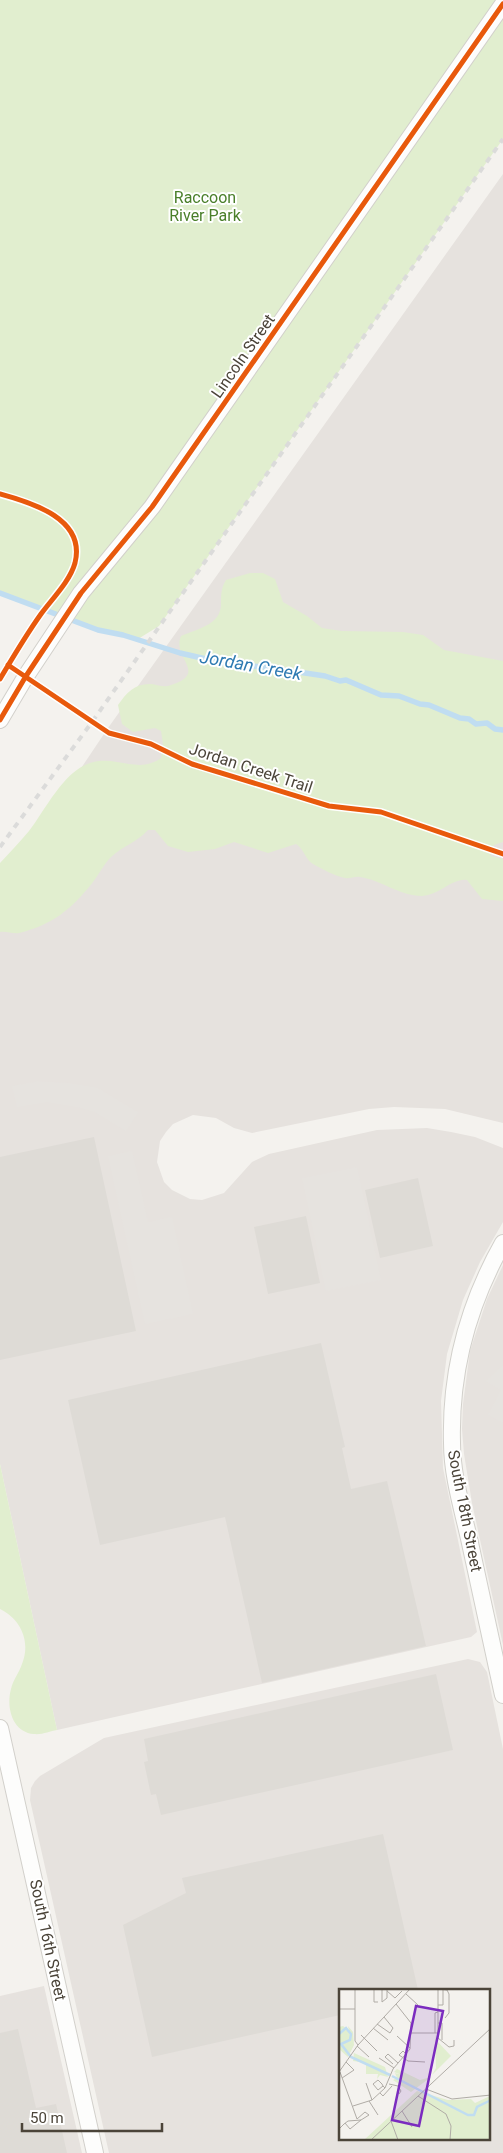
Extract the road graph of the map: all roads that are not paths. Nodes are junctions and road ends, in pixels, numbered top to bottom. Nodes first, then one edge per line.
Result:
1 (503, 4) edge
2 (0, 720) edge
3 (503, 1243) edge
4 (503, 1695) edge
5 (0, 1728) edge
6 (95, 2153) edge

1 - 2 street, Lincoln Street
3 - 4 street, South 18th Street
5 - 6 street, South 16th Street

